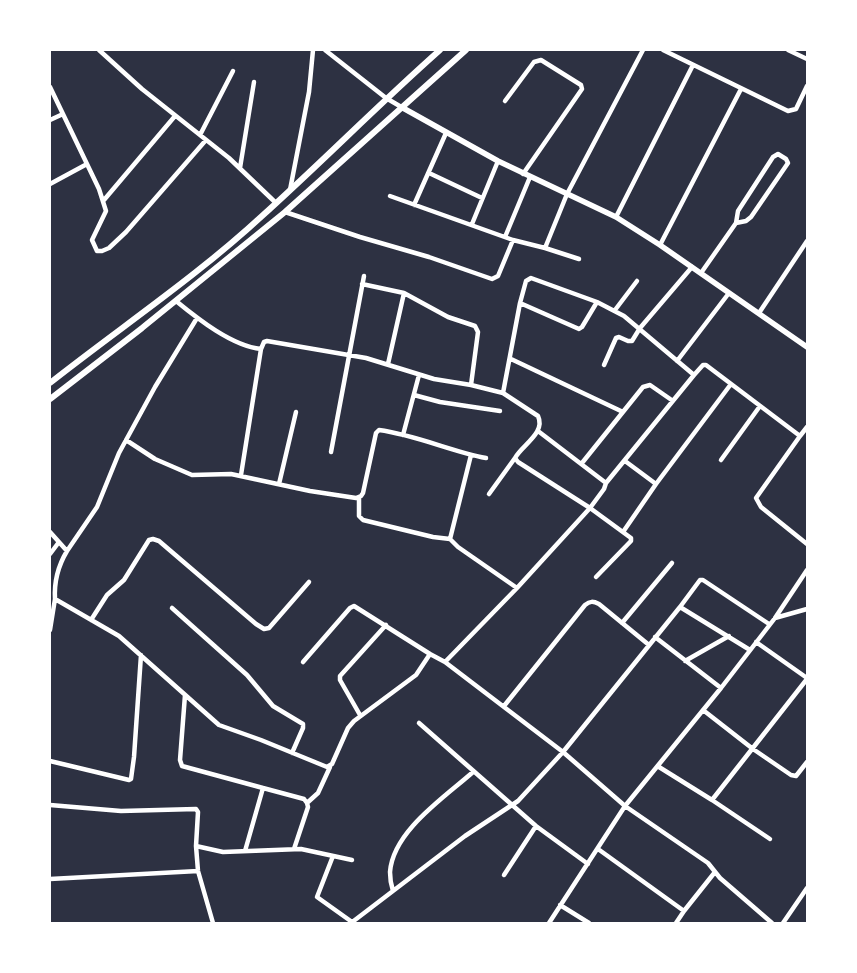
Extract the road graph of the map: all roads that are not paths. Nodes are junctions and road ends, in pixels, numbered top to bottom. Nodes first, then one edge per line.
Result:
1 (99, 50) edge
2 (313, 50) edge
3 (325, 50) edge
4 (440, 50) edge
5 (466, 50) edge
6 (643, 50) edge
7 (663, 50) edge
8 (788, 50) edge
9 (807, 59) edge
10 (694, 65) junction
11 (233, 71) dead end
12 (254, 82) dead end
13 (807, 86) edge
14 (50, 87) edge
15 (741, 89) junction
16 (386, 98) junction
17 (505, 101) dead end
18 (403, 108) junction
19 (63, 114) junction
20 (175, 116) junction
21 (50, 120) edge
22 (446, 133) junction
23 (200, 135) junction
24 (206, 140) junction
25 (498, 161) junction
26 (87, 164) junction
27 (240, 168) junction
28 (429, 173) junction
29 (523, 174) junction
30 (530, 177) junction
31 (50, 184) edge
32 (290, 190) junction
33 (567, 194) junction
34 (390, 196) dead end
35 (482, 198) junction
36 (104, 200) junction
37 (276, 203) junction
38 (414, 205) junction
39 (286, 212) junction
40 (616, 217) junction
41 (736, 223) junction
42 (472, 224) junction
43 (505, 237) junction
44 (513, 240) junction
45 (806, 244) edge
46 (660, 245) junction
47 (545, 248) junction
48 (579, 259) dead end
49 (692, 267) junction
50 (701, 274) junction
51 (364, 276) dead end
52 (637, 281) dead end
53 (362, 284) junction
54 (404, 292) junction
55 (729, 293) junction
56 (176, 301) junction
57 (597, 302) junction
58 (520, 303) junction
59 (614, 310) junction
60 (759, 313) junction
61 (197, 318) junction
62 (640, 328) junction
63 (807, 347) edge
64 (261, 349) junction
65 (349, 354) junction
66 (511, 359) junction
67 (678, 361) junction
68 (388, 364) junction
69 (604, 365) dead end
70 (419, 375) junction
71 (694, 375) junction
72 (50, 382) edge
73 (731, 384) junction
74 (471, 385) junction
75 (503, 393) junction
76 (414, 395) junction
77 (50, 399) edge
78 (673, 401) junction
79 (760, 406) junction
80 (500, 411) dead end
81 (296, 412) dead end
82 (623, 412) junction
83 (807, 427) edge
84 (538, 431) junction
85 (403, 435) junction
86 (800, 436) junction
87 (126, 440) junction
88 (332, 452) dead end
89 (471, 455) junction
90 (486, 458) dead end
91 (515, 458) junction
92 (721, 460) dead end
93 (625, 461) junction
94 (582, 463) junction
95 (241, 476) junction
96 (606, 483) junction
97 (279, 484) junction
98 (656, 484) junction
99 (489, 494) dead end
100 (359, 497) junction
101 (590, 508) junction
102 (50, 532) edge
103 (623, 532) junction
104 (450, 539) junction
105 (59, 542) junction
106 (807, 544) edge
107 (67, 551) junction
108 (50, 554) edge
109 (672, 563) dead end
110 (807, 570) edge
111 (596, 577) dead end
112 (309, 582) dead end
113 (517, 588) junction
114 (55, 600) junction
115 (680, 607) junction
116 (172, 608) dead end
117 (807, 609) edge
118 (775, 618) junction
119 (91, 620) junction
120 (622, 623) junction
121 (770, 624) junction
122 (386, 626) junction
123 (50, 630) edge
124 (728, 636) junction
125 (655, 637) junction
126 (756, 642) junction
127 (648, 645) junction
128 (750, 650) junction
129 (430, 654) junction
130 (141, 655) junction
131 (685, 661) junction
132 (302, 662) dead end
133 (446, 662) junction
134 (807, 679) edge
135 (721, 688) junction
136 (185, 695) junction
137 (504, 706) junction
138 (703, 710) junction
139 (360, 715) junction
140 (419, 723) dead end
141 (753, 749) junction
142 (292, 752) junction
143 (563, 752) junction
144 (50, 761) edge
145 (807, 762) edge
146 (330, 766) junction
147 (659, 767) junction
148 (473, 772) junction
149 (262, 788) junction
150 (712, 800) junction
151 (307, 803) junction
152 (50, 805) edge
153 (512, 806) junction
154 (625, 806) junction
155 (536, 826) junction
156 (770, 839) dead end
157 (196, 846) junction
158 (294, 849) junction
159 (598, 849) junction
160 (245, 851) junction
161 (333, 856) junction
162 (352, 860) dead end
163 (588, 864) junction
164 (198, 871) junction
165 (715, 872) junction
166 (504, 875) dead end
167 (50, 879) edge
168 (807, 888) edge
169 (393, 891) junction
170 (560, 905) junction
171 (684, 911) junction
172 (352, 922) edge
173 (213, 923) edge
174 (549, 923) edge
175 (589, 923) edge
176 (676, 923) edge
177 (772, 923) edge
178 (783, 923) edge

1 - 20 street
2 - 32 street
3 - 16 street
4 - 16 main road
5 - 18 main road
6 - 33 street
7 - 10 street
8 - 9 street
10 - 15 street
10 - 40 street
11 - 23 street
12 - 27 street
13 - 15 street
14 - 19 street
15 - 46 street
16 - 18 street
16 - 32 main road
17 - 29 street
18 - 22 street
18 - 39 main road
19 - 21 street
19 - 26 street
20 - 23 street
20 - 36 street
22 - 25 street
22 - 28 street
23 - 24 street
24 - 27 street
24 - 36 street
25 - 29 street
25 - 35 street
26 - 31 street
26 - 36 street
27 - 37 street
28 - 35 street
28 - 38 street
29 - 30 street
30 - 33 street
30 - 43 street
32 - 37 main road
33 - 40 street
33 - 47 street
34 - 38 street
35 - 42 street
37 - 72 main road
38 - 42 street
39 - 44 street
39 - 56 main road
40 - 46 street
41 - 41 street
41 - 50 street
42 - 43 street
43 - 44 street
44 - 47 street
45 - 60 street
46 - 49 street
47 - 48 street
49 - 50 street
49 - 62 street
50 - 55 street
51 - 53 street
52 - 59 street
53 - 54 street
53 - 65 street
54 - 68 street
54 - 74 street
55 - 60 street
55 - 67 street
56 - 61 street
56 - 77 main road
57 - 58 street
57 - 58 street
57 - 59 street
58 - 66 street
59 - 62 street
60 - 63 street
61 - 64 street
61 - 87 street
62 - 67 street
62 - 69 street
64 - 65 street
64 - 95 street
65 - 68 street
65 - 88 street
66 - 75 street
66 - 82 street
67 - 71 street
68 - 70 street
70 - 74 street
70 - 76 street
71 - 73 street
71 - 78 street
73 - 79 street
73 - 98 street
74 - 75 street
75 - 84 street
76 - 80 street
76 - 85 street
78 - 82 street
78 - 93 street
79 - 86 street
79 - 92 street
81 - 97 street
82 - 94 street
83 - 86 street
84 - 91 street
84 - 94 street
85 - 89 street
85 - 100 street
86 - 106 street
87 - 95 street
87 - 107 street
89 - 90 street
89 - 104 street
91 - 99 street
91 - 101 street
93 - 96 street
93 - 98 street
94 - 96 street
95 - 97 street
96 - 101 street
97 - 100 street
98 - 103 street
100 - 104 street
101 - 103 street
101 - 113 street
102 - 105 street
103 - 111 street
104 - 113 street
105 - 107 street
105 - 108 street
107 - 114 street
109 - 120 street
110 - 118 street
112 - 119 street
113 - 133 street
114 - 119 street
114 - 123 street
115 - 121 street
115 - 124 street
115 - 125 street
116 - 142 street
117 - 118 street
118 - 121 street
119 - 130 street
120 - 127 street
120 - 137 street
121 - 126 street
122 - 129 street
122 - 132 street
122 - 139 street
124 - 128 street
124 - 131 street
125 - 127 street
125 - 131 street
126 - 128 street
126 - 134 street
127 - 143 street
128 - 135 street
129 - 133 street
129 - 139 street
130 - 136 street
130 - 144 street
131 - 135 street
133 - 137 street
134 - 141 street
135 - 138 street
136 - 142 street
136 - 149 street
137 - 143 street
138 - 141 street
138 - 147 street
139 - 146 street
140 - 148 street
141 - 145 street
141 - 150 street
142 - 146 street
143 - 153 street
143 - 154 street
146 - 151 street
147 - 150 street
147 - 154 street
148 - 153 street
148 - 169 street
149 - 151 street
149 - 160 street
150 - 156 street
151 - 158 street
152 - 157 street
153 - 155 street
153 - 169 street
154 - 159 street
154 - 165 street
155 - 163 street
155 - 166 street
157 - 160 street
157 - 164 street
158 - 160 street
158 - 161 street
159 - 163 street
159 - 171 street
161 - 162 street
161 - 172 street
163 - 170 street
164 - 167 street
164 - 173 street
165 - 171 street
165 - 177 street
168 - 178 street
169 - 172 street
170 - 174 street
170 - 175 street
171 - 176 street

